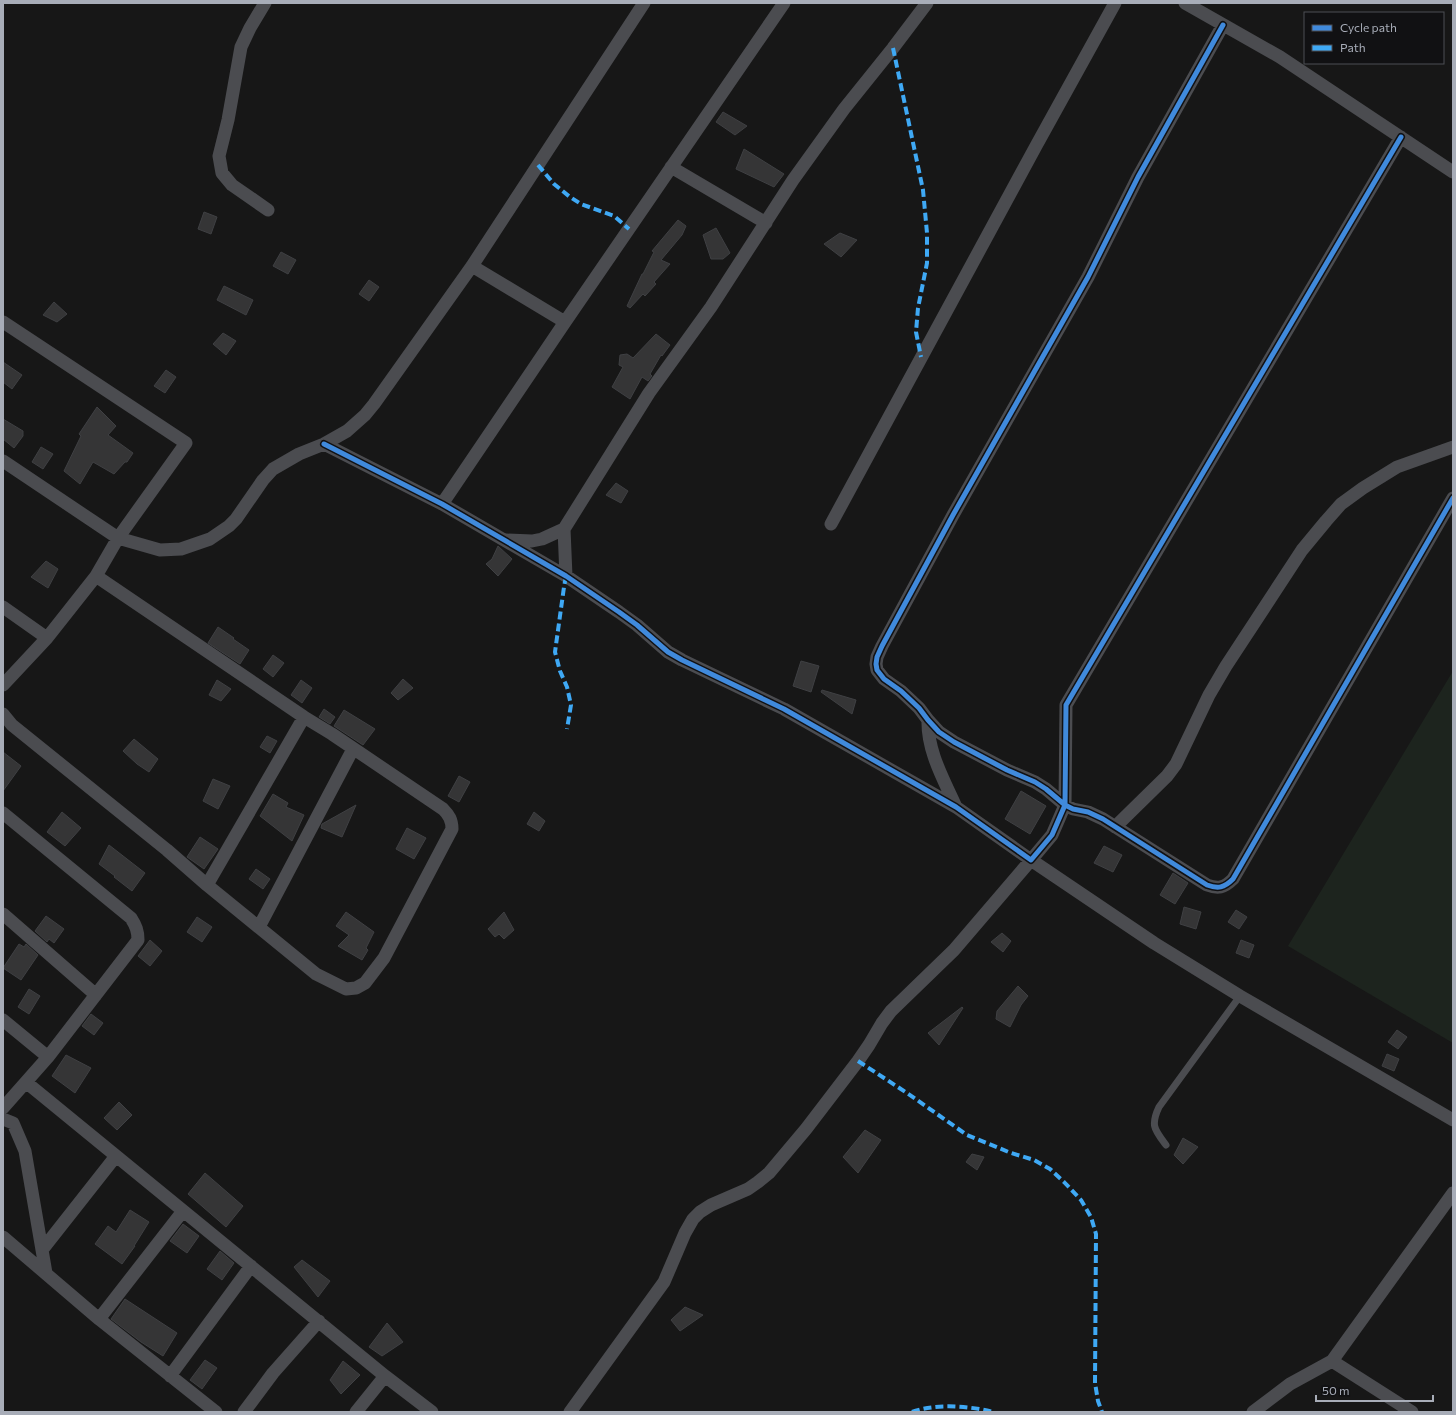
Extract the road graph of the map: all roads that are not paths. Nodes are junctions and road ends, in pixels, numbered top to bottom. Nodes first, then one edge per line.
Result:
1 (265, 3) edge
2 (644, 3) edge
3 (784, 3) edge
4 (927, 3) edge
5 (1116, 3) edge
6 (1184, 3) edge
7 (1222, 25) junction
8 (1401, 137) junction
9 (671, 167) junction
10 (1453, 172) edge
11 (268, 210) dead end
12 (766, 223) junction
13 (472, 266) junction
14 (3, 322) edge
15 (565, 322) junction
16 (324, 444) junction
17 (1453, 447) edge
18 (3, 461) edge
19 (1453, 498) edge
20 (442, 504) junction
21 (831, 524) dead end
22 (564, 528) junction
23 (118, 538) junction
24 (502, 539) junction
25 (96, 576) junction
26 (566, 576) junction
27 (3, 607) edge
28 (46, 638) junction
29 (3, 685) edge
30 (4, 717) edge
31 (304, 717) junction
32 (928, 720) junction
33 (353, 749) junction
34 (1065, 806) junction
35 (956, 807) junction
36 (3, 812) edge
37 (1115, 827) junction
38 (1031, 860) junction
39 (207, 885) junction
40 (3, 914) edge
41 (259, 928) junction
42 (96, 995) junction
43 (1240, 996) junction
44 (3, 1020) edge
45 (48, 1057) junction
46 (27, 1083) junction
47 (3, 1108) edge
48 (3, 1119) edge
49 (1453, 1120) edge
50 (1166, 1145) dead end
51 (116, 1156) junction
52 (1453, 1193) edge
53 (183, 1211) junction
54 (3, 1237) edge
55 (42, 1250) junction
56 (251, 1266) junction
57 (46, 1273) junction
58 (99, 1319) junction
59 (319, 1321) junction
60 (1332, 1361) junction
61 (170, 1376) junction
62 (385, 1376) junction
63 (216, 1412) edge
64 (244, 1412) edge
65 (356, 1412) edge
66 (432, 1412) edge
67 (570, 1412) edge
68 (1253, 1412) edge
69 (1412, 1412) edge

1 - 11 street
2 - 13 street
3 - 9 street
4 - 12 street
5 - 21 street
6 - 7 street
7 - 8 street
7 - 32 street
8 - 10 street
8 - 34 street
9 - 12 street
9 - 15 street
12 - 22 street
13 - 15 street
13 - 16 street
14 - 23 street
15 - 20 street
16 - 20 street
16 - 23 street
17 - 37 street
18 - 23 street
19 - 37 street
20 - 24 street
22 - 24 street
22 - 26 street
23 - 25 street
24 - 26 street
25 - 28 street
25 - 31 street
26 - 35 street
27 - 28 street
28 - 29 street
30 - 39 street
31 - 33 street
31 - 39 street
32 - 34 street
32 - 35 street
33 - 41 street
33 - 41 street
34 - 37 street
34 - 38 street
35 - 38 street
36 - 42 street
38 - 43 street
38 - 67 street
39 - 41 street
40 - 42 street
42 - 45 street
43 - 49 street
43 - 50 lane
44 - 45 street
45 - 46 street
46 - 47 street
46 - 51 street
48 - 55 street
51 - 53 street
51 - 55 street
52 - 60 street
53 - 56 street
53 - 58 street
54 - 57 street
55 - 57 street
56 - 59 street
56 - 61 street
57 - 58 street
58 - 61 street
59 - 62 street
59 - 64 street
60 - 68 street
60 - 69 street
61 - 63 street
62 - 65 street
62 - 66 street

